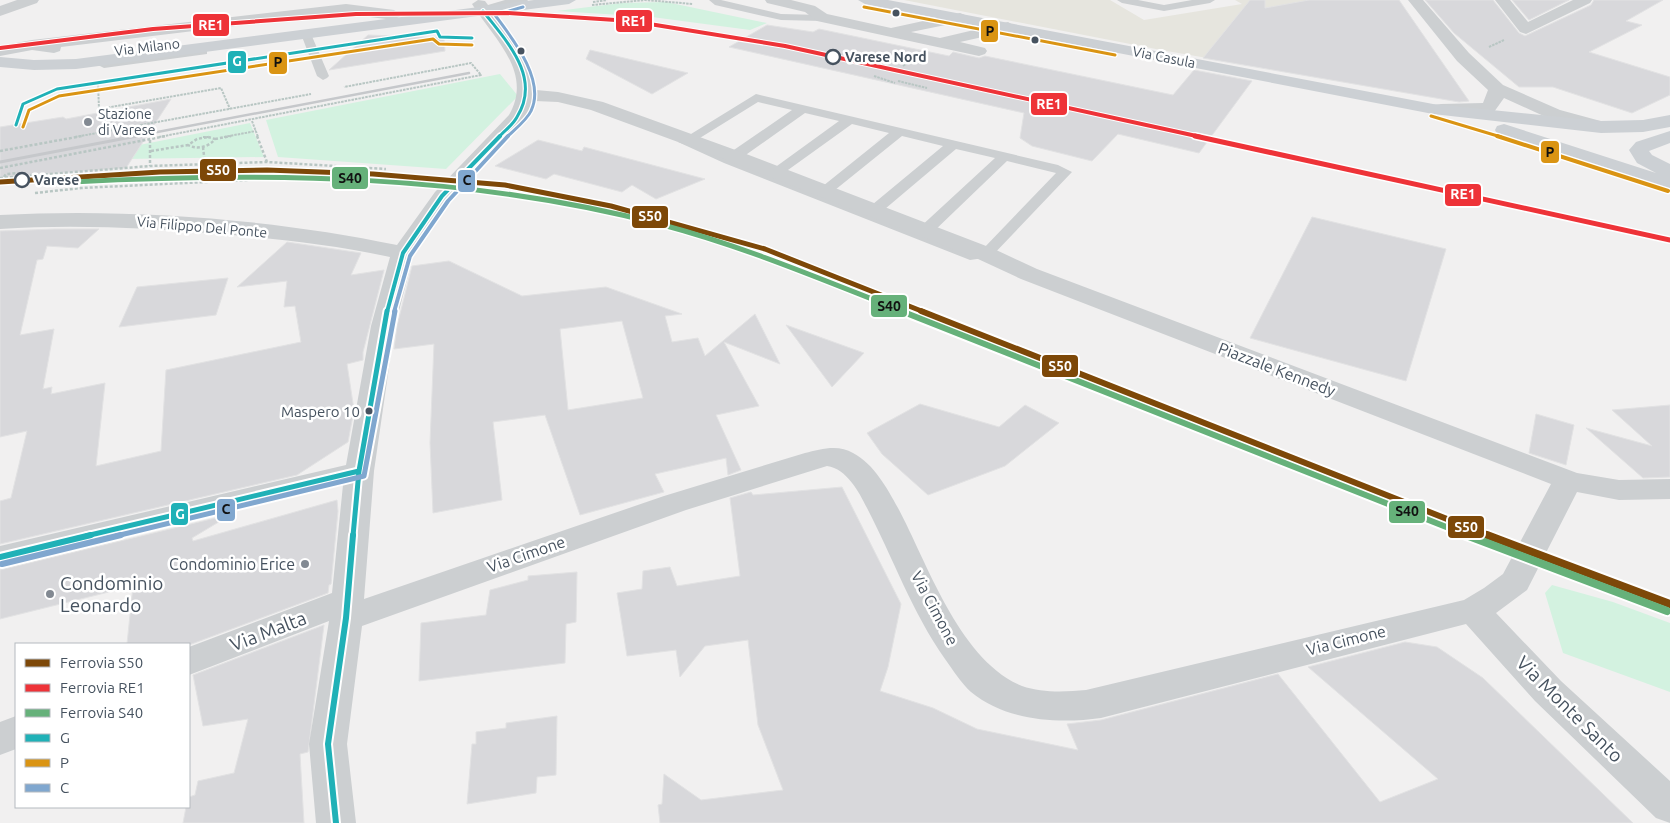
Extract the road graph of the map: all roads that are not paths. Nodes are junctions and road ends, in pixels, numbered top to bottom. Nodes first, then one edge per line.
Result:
1 (32, 0) edge
2 (511, 0) edge
3 (569, 0) edge
4 (714, 0) edge
5 (772, 0) edge
6 (778, 0) edge
7 (864, 0) edge
8 (1122, 0) edge
9 (1210, 0) edge
10 (1415, 0) edge
11 (1502, 0) edge
12 (1585, 0) edge
13 (528, 2) edge
14 (483, 10) junction
15 (0, 11) edge
16 (394, 15) junction
17 (822, 18) junction
18 (960, 18) junction
19 (992, 24) junction
20 (886, 32) junction
21 (307, 36) junction
22 (903, 36) junction
23 (928, 41) junction
24 (36, 45) junction
25 (0, 51) edge
26 (979, 51) dead end
27 (105, 52) junction
28 (0, 62) edge
29 (21, 63) junction
30 (323, 76) dead end
31 (1497, 89) junction
32 (527, 102) junction
33 (804, 108) junction
34 (1433, 109) junction
35 (851, 119) junction
36 (1670, 121) edge
37 (1601, 127) junction
38 (900, 131) junction
39 (1670, 137) edge
40 (689, 139) junction
41 (954, 144) junction
42 (1005, 156) junction
43 (732, 158) junction
44 (774, 175) junction
45 (1663, 175) edge
46 (821, 194) junction
47 (871, 213) junction
48 (0, 222) edge
49 (923, 233) junction
50 (402, 253) junction
51 (986, 254) junction
52 (359, 471) junction
53 (1568, 480) junction
54 (1670, 489) edge
55 (0, 557) edge
56 (347, 609) junction
57 (1473, 610) junction
58 (190, 661) edge
59 (15, 732) edge
60 (0, 739) edge
61 (1670, 806) edge
62 (336, 823) edge

1 - 15 street
2 - 14 main road, Via Milano
3 - 13 main road, Via Milano
4 - 17 lane
5 - 6 street
6 - 17 street
7 - 18 main road, Via Casula
8 - 9 lane
10 - 31 street
11 - 12 street
13 - 14 main road, Via Milano
14 - 16 main road, Via Milano
14 - 21 main road, Via Milano
14 - 32 street
16 - 24 street
16 - 27 main road, Via Milano
17 - 20 street
18 - 19 main road, Via Casula
18 - 20 street
19 - 22 street
19 - 23 street
19 - 34 main road, Via Casula
20 - 22 street
21 - 29 main road, Via Milano
21 - 30 lane
22 - 23 street
23 - 26 street
24 - 25 street
24 - 27 street
27 - 29 main road, Via Milano
28 - 29 main road, Via Milano
31 - 34 street
31 - 37 street
32 - 40 street, Piazzale Kennedy
32 - 50 street
33 - 35 lane
33 - 40 lane
33 - 43 lane
34 - 37 main road
34 - 45 main road
35 - 38 lane
35 - 44 lane
36 - 37 main road
38 - 41 lane
38 - 46 lane
39 - 45 main road
40 - 43 street, Piazzale Kennedy
41 - 42 lane
41 - 47 lane
42 - 49 lane
42 - 51 lane
43 - 44 street, Piazzale Kennedy
44 - 46 street, Piazzale Kennedy
46 - 47 street, Piazzale Kennedy
47 - 49 street, Piazzale Kennedy
48 - 50 street, Via Filippo Del Ponte
49 - 51 street, Piazzale Kennedy
50 - 52 street
51 - 53 street, Piazzale Kennedy
52 - 55 street
52 - 56 street
53 - 54 street, Piazzale Kennedy
53 - 57 street, Via Cimone
56 - 57 street, Via Cimone
56 - 58 street, Via Malta
56 - 62 street
57 - 61 street, Via Monte Santo
59 - 60 street

